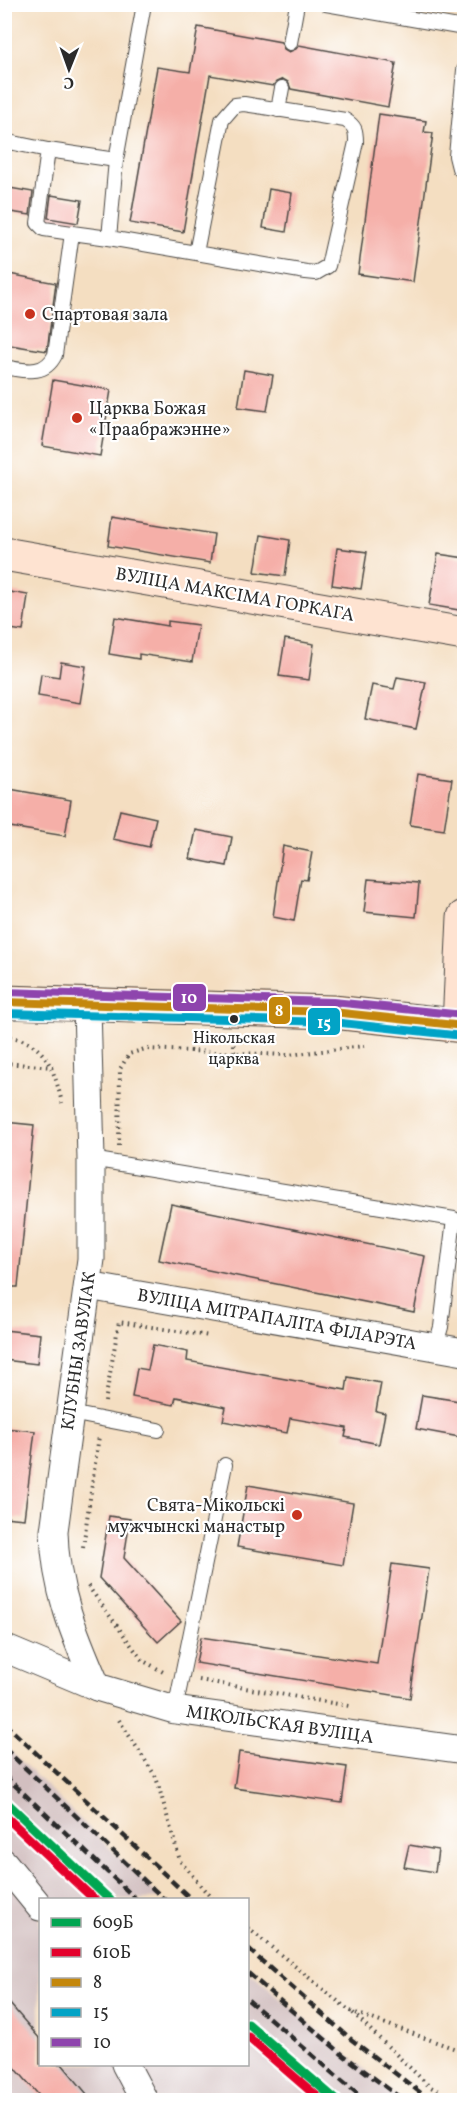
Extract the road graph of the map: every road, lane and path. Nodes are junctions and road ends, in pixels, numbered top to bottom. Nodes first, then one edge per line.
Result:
1 (144, 4) edge
2 (297, 4) edge
3 (326, 4) edge
4 (465, 28) edge
5 (290, 43) dead end
6 (465, 70) edge
7 (282, 88) dead end
8 (278, 110) junction
9 (4, 141) edge
10 (48, 150) junction
11 (116, 160) junction
12 (465, 173) edge
13 (72, 233) junction
14 (109, 238) junction
15 (196, 253) junction
16 (4, 367) edge
17 (4, 554) edge
18 (465, 634) edge
19 (465, 917) edge
20 (4, 1002) edge
21 (87, 1006) junction
22 (462, 1025) edge
23 (4, 1036) edge
24 (367, 1046) dead end
25 (4, 1063) edge
26 (92, 1160) junction
27 (119, 1164) junction
28 (88, 1286) junction
29 (435, 1348) junction
30 (465, 1352) edge
31 (70, 1413) junction
32 (158, 1430) dead end
33 (225, 1466) dead end
34 (4, 1648) edge
35 (97, 1687) junction
36 (175, 1710) junction
37 (465, 1750) edge
38 (4, 1863) edge
39 (212, 1898) edge
40 (39, 1906) edge
41 (249, 1929) edge
42 (350, 2011) junction
43 (465, 2052) edge
44 (126, 2066) edge
45 (144, 2100) edge
46 (455, 2100) edge

1 - 11 lane
2 - 5 lane
3 - 4 lane
6 - 12 lane
7 - 8 lane
8 - 15 lane
8 - 15 lane
9 - 10 lane
10 - 11 lane
10 - 13 lane
11 - 14 lane
13 - 14 lane
13 - 16 lane
14 - 15 lane
17 - 18 street, ВУЛІЦА МАКСІМА ГОРКАГА
19 - 22 street
20 - 21 main road
21 - 22 main road
21 - 26 street, КЛУБНЫ ЗАВУЛАК
23 - 25 path
24 - 27 path
26 - 27 lane
26 - 28 street, КЛУБНЫ ЗАВУЛАК
27 - 29 lane
28 - 29 street, ВУЛІЦА МІТРАПАЛІТА ФІЛАРЭТА
28 - 31 street, КЛУБНЫ ЗАВУЛАК
29 - 30 street, ВУЛІЦА МІТРАПАЛІТА ФІЛАРЭТА
31 - 32 lane
31 - 35 street, КЛУБНЫ ЗАВУЛАК
33 - 36 lane
34 - 35 street, МІКОЛЬСКАЯ ВУЛІЦА
35 - 36 street, МІКОЛЬСКАЯ ВУЛІЦА
35 - 39 path
36 - 37 street, МІКОЛЬСКАЯ ВУЛІЦА
38 - 40 street
41 - 42 path
42 - 43 path
42 - 46 path
44 - 45 street

